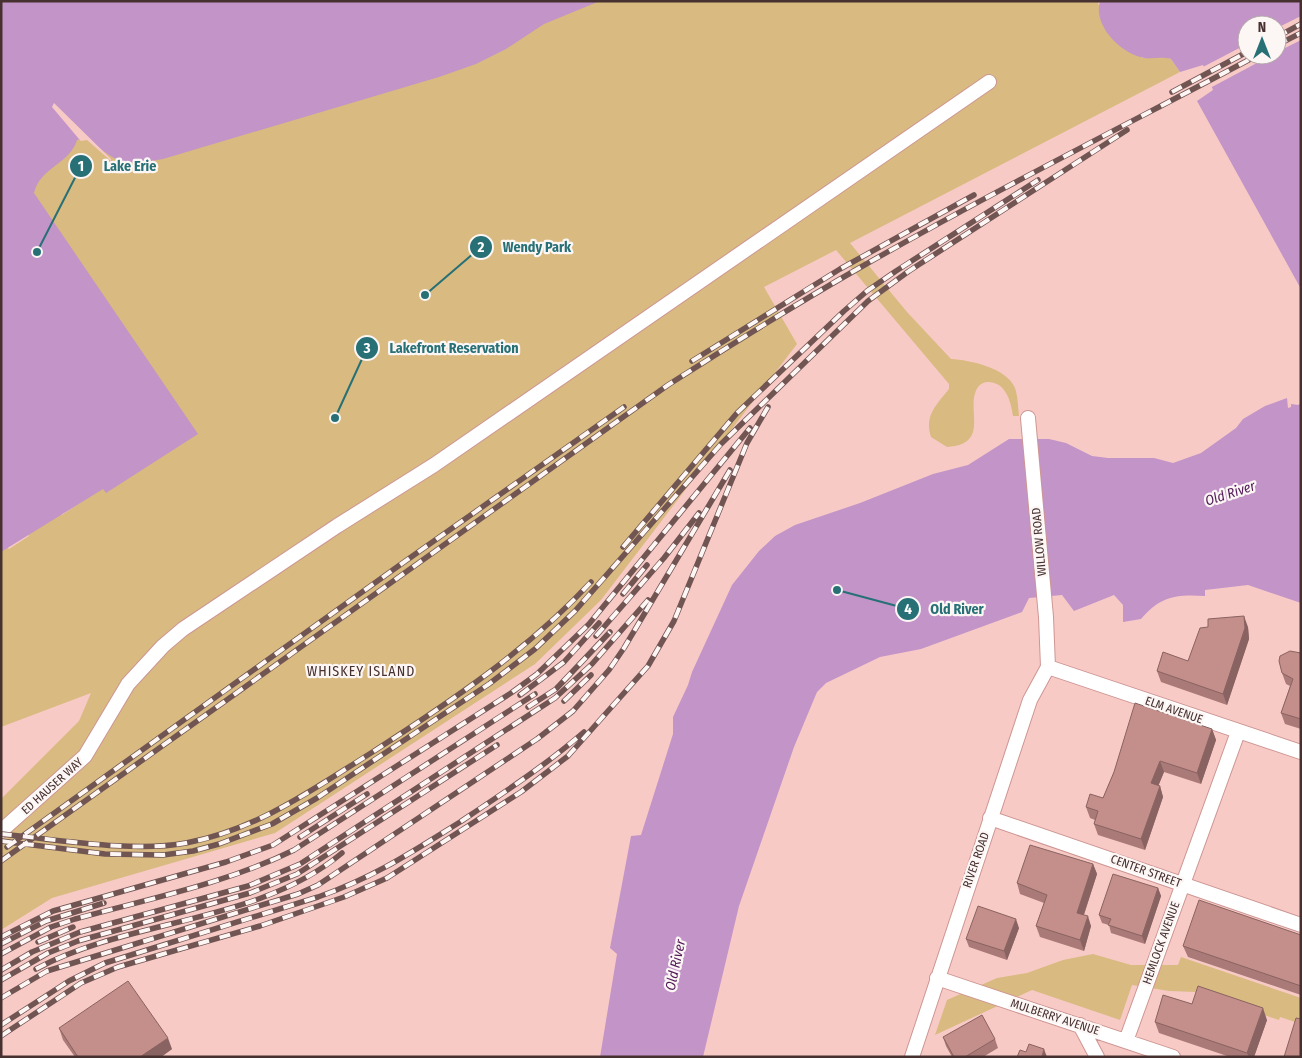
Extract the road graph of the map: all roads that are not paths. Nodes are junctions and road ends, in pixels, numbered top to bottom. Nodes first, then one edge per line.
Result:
1 (989, 82) dead end
2 (1028, 418) dead end
3 (1048, 667) junction
4 (1238, 732) junction
5 (1301, 752) edge
6 (990, 818) junction
7 (4, 829) edge
8 (1182, 884) junction
9 (1301, 925) edge
10 (937, 978) junction
11 (1080, 1025) junction
12 (1126, 1041) junction
13 (912, 1057) edge
14 (1097, 1057) edge
15 (1173, 1057) edge

1 - 7 street, ED HAUSER WAY
2 - 3 street, WILLOW ROAD
3 - 4 street, ELM AVENUE
3 - 6 street, RIVER ROAD
4 - 5 street, ELM AVENUE
4 - 8 street, HEMLOCK AVENUE
6 - 8 street, CENTER STREET
6 - 10 street, RIVER ROAD
8 - 9 street, CENTER STREET
8 - 12 street, HEMLOCK AVENUE
10 - 11 street, MULBERRY AVENUE
10 - 13 street, RIVER ROAD
11 - 12 street, MULBERRY AVENUE
11 - 14 street
12 - 15 street, MULBERRY AVENUE

